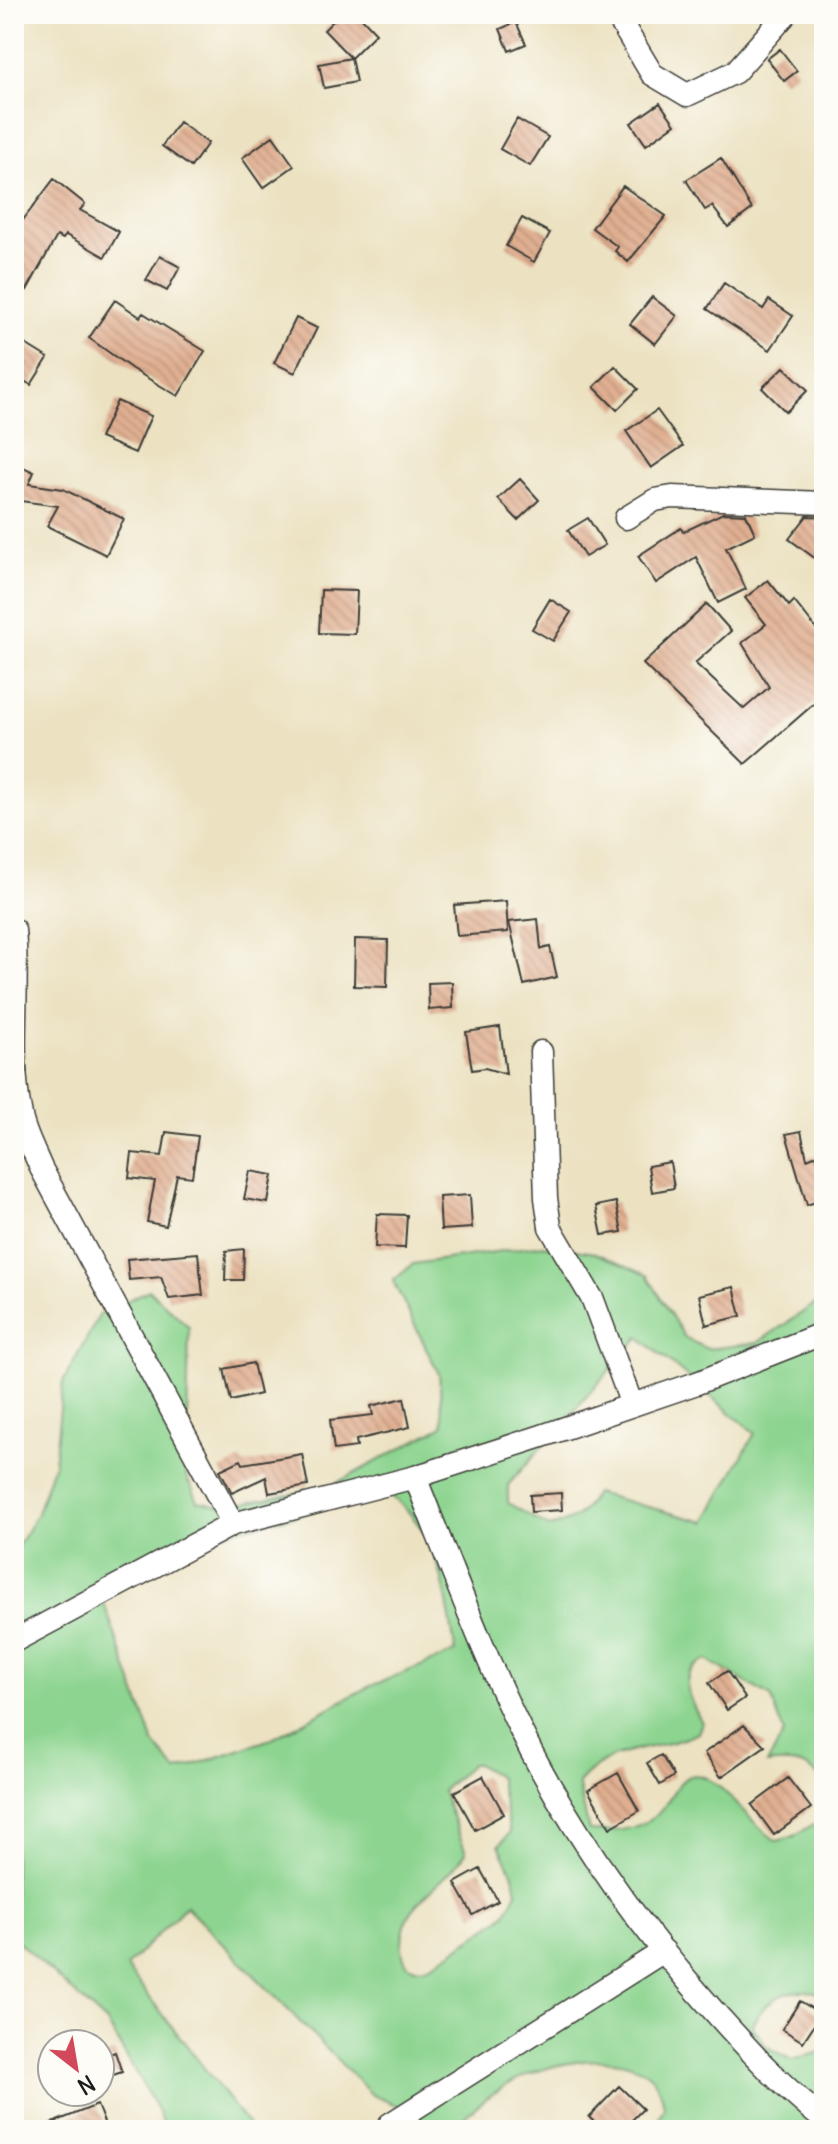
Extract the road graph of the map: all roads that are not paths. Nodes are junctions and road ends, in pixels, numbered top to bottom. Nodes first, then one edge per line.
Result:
1 (616, 14) edge
2 (786, 14) edge
3 (824, 503) edge
4 (626, 518) dead end
5 (14, 930) edge
6 (541, 1052) dead end
7 (18, 1118) edge
8 (824, 1333) edge
9 (632, 1405) junction
10 (415, 1477) junction
11 (233, 1524) junction
12 (14, 1641) edge
13 (664, 1951) junction
14 (824, 2120) edge
15 (390, 2124) dead end

1 - 2 street
3 - 4 street
5 - 7 street
6 - 9 street
7 - 11 street
8 - 9 street
9 - 10 street
10 - 11 street
10 - 13 street
11 - 12 street
13 - 14 street
13 - 15 street

